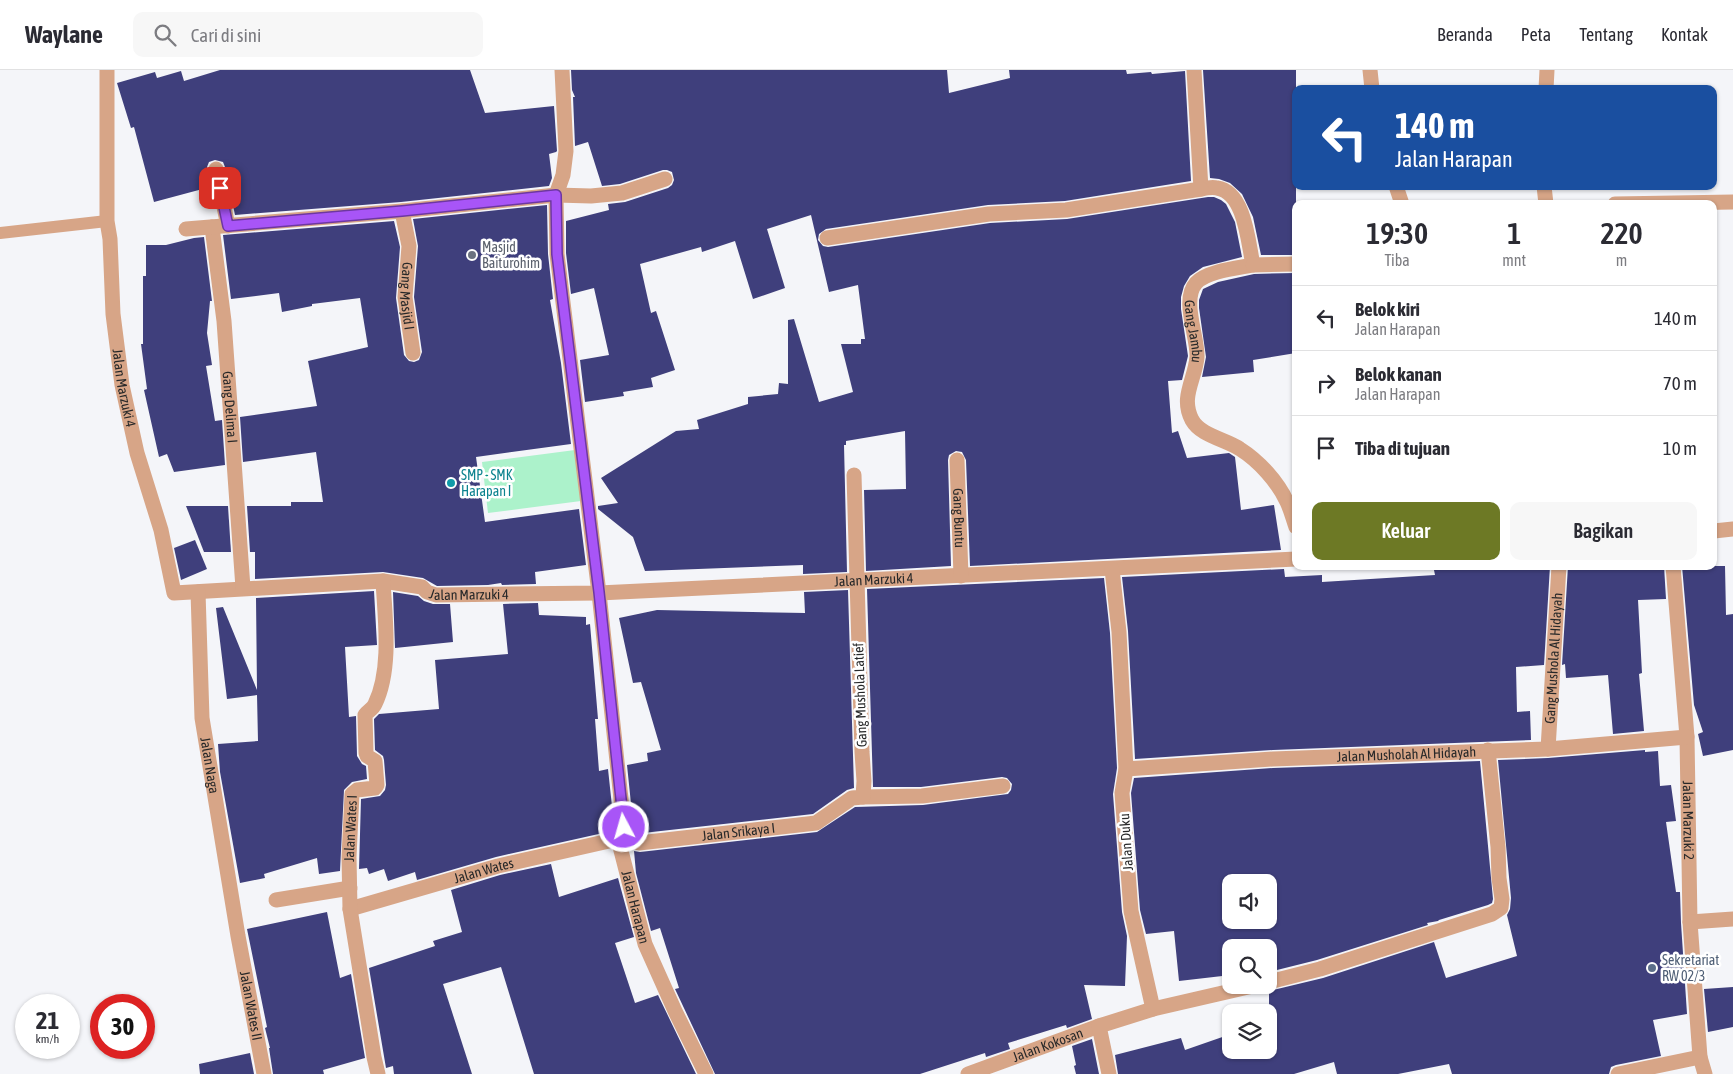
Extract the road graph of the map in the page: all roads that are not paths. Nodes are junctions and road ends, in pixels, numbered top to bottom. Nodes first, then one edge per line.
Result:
1 (108, 70) edge
2 (562, 70) edge
3 (1194, 70) edge
4 (1370, 70) edge
5 (1547, 70) edge
6 (1372, 85) edge
7 (1546, 85) edge
8 (216, 169) dead end
9 (665, 179) dead end
10 (1202, 189) junction
11 (556, 195) junction
12 (1717, 202) edge
13 (1733, 202) edge
14 (402, 211) junction
15 (107, 222) junction
16 (228, 226) junction
17 (212, 227) junction
18 (186, 229) dead end
19 (0, 233) edge
20 (827, 238) dead end
21 (1292, 264) edge
22 (1253, 265) junction
23 (413, 353) dead end
24 (957, 460) dead end
25 (854, 475) dead end
26 (1292, 515) edge
27 (1733, 530) edge
28 (1717, 531) edge
29 (1292, 558) edge
30 (1112, 569) junction
31 (1559, 570) edge
32 (1673, 570) edge
33 (961, 576) junction
34 (383, 580) junction
35 (857, 580) junction
36 (243, 588) junction
37 (198, 592) junction
38 (599, 592) junction
39 (1687, 737) junction
40 (1548, 749) junction
41 (1488, 750) junction
42 (1126, 769) junction
43 (1003, 786) dead end
44 (858, 798) junction
45 (621, 833) junction
46 (350, 888) junction
47 (276, 900) dead end
48 (350, 909) junction
49 (1733, 919) edge
50 (1690, 922) junction
51 (238, 936) joint
52 (1277, 980) edge
53 (1222, 993) edge
54 (1153, 1009) junction
55 (1099, 1026) junction
56 (1700, 1057) junction
57 (264, 1074) edge
58 (378, 1074) edge
59 (706, 1074) edge
60 (968, 1074) edge
61 (1109, 1074) edge
62 (1618, 1074) edge
63 (1705, 1074) edge

1 - 15 street, Jalan Marzuki 4
2 - 11 street, Jalan Harapan
3 - 10 street
4 - 6 street
5 - 7 street
8 - 16 street
9 - 11 street
10 - 20 street
10 - 22 street
11 - 14 street
11 - 38 street, Jalan Harapan
12 - 13 street
14 - 16 street
14 - 23 street, Gang Masjid I
15 - 19 lane
15 - 37 street, Jalan Marzuki 4
16 - 17 street
17 - 18 street
17 - 36 street, Gang Delima I
21 - 22 street, Gang Jambu
22 - 26 street, Gang Jambu
24 - 33 street, Gang Buntu
25 - 35 street, Gang Mushola Latief
27 - 28 street
29 - 30 street, Jalan Marzuki 4
30 - 33 street, Jalan Marzuki 4
30 - 42 street, Jalan Duku
31 - 40 street, Gang Mushola Al Hidayah
32 - 39 street, Jalan Marzuki 2
33 - 35 street, Jalan Marzuki 4
34 - 36 street, Jalan Marzuki 4
34 - 38 street, Jalan Marzuki 4
34 - 46 street, Jalan Wates I
35 - 38 street, Jalan Marzuki 4
35 - 44 street, Gang Mushola Latief
36 - 37 street, Jalan Marzuki 4
37 - 51 street, Jalan Naga
38 - 45 street, Jalan Harapan
39 - 40 street, Jalan Musholah Al Hidayah
39 - 50 street, Jalan Marzuki 2
40 - 41 street, Jalan Musholah Al Hidayah
41 - 42 street, Jalan Musholah Al Hidayah
41 - 52 street
42 - 54 street, Jalan Duku
43 - 44 street
44 - 45 street, Jalan Srikaya I
45 - 48 street, Jalan Wates
45 - 59 street, Jalan Harapan
46 - 47 street
46 - 48 street, Jalan Wates I
48 - 58 street, Jalan Wates I
49 - 50 street
50 - 56 street, Jalan Marzuki 2
51 - 57 street, Jalan Wates II
53 - 54 street
54 - 55 street
55 - 60 street, Jalan Kokosan
55 - 61 street
56 - 62 street
56 - 63 street, Jalan Marzuki 2

